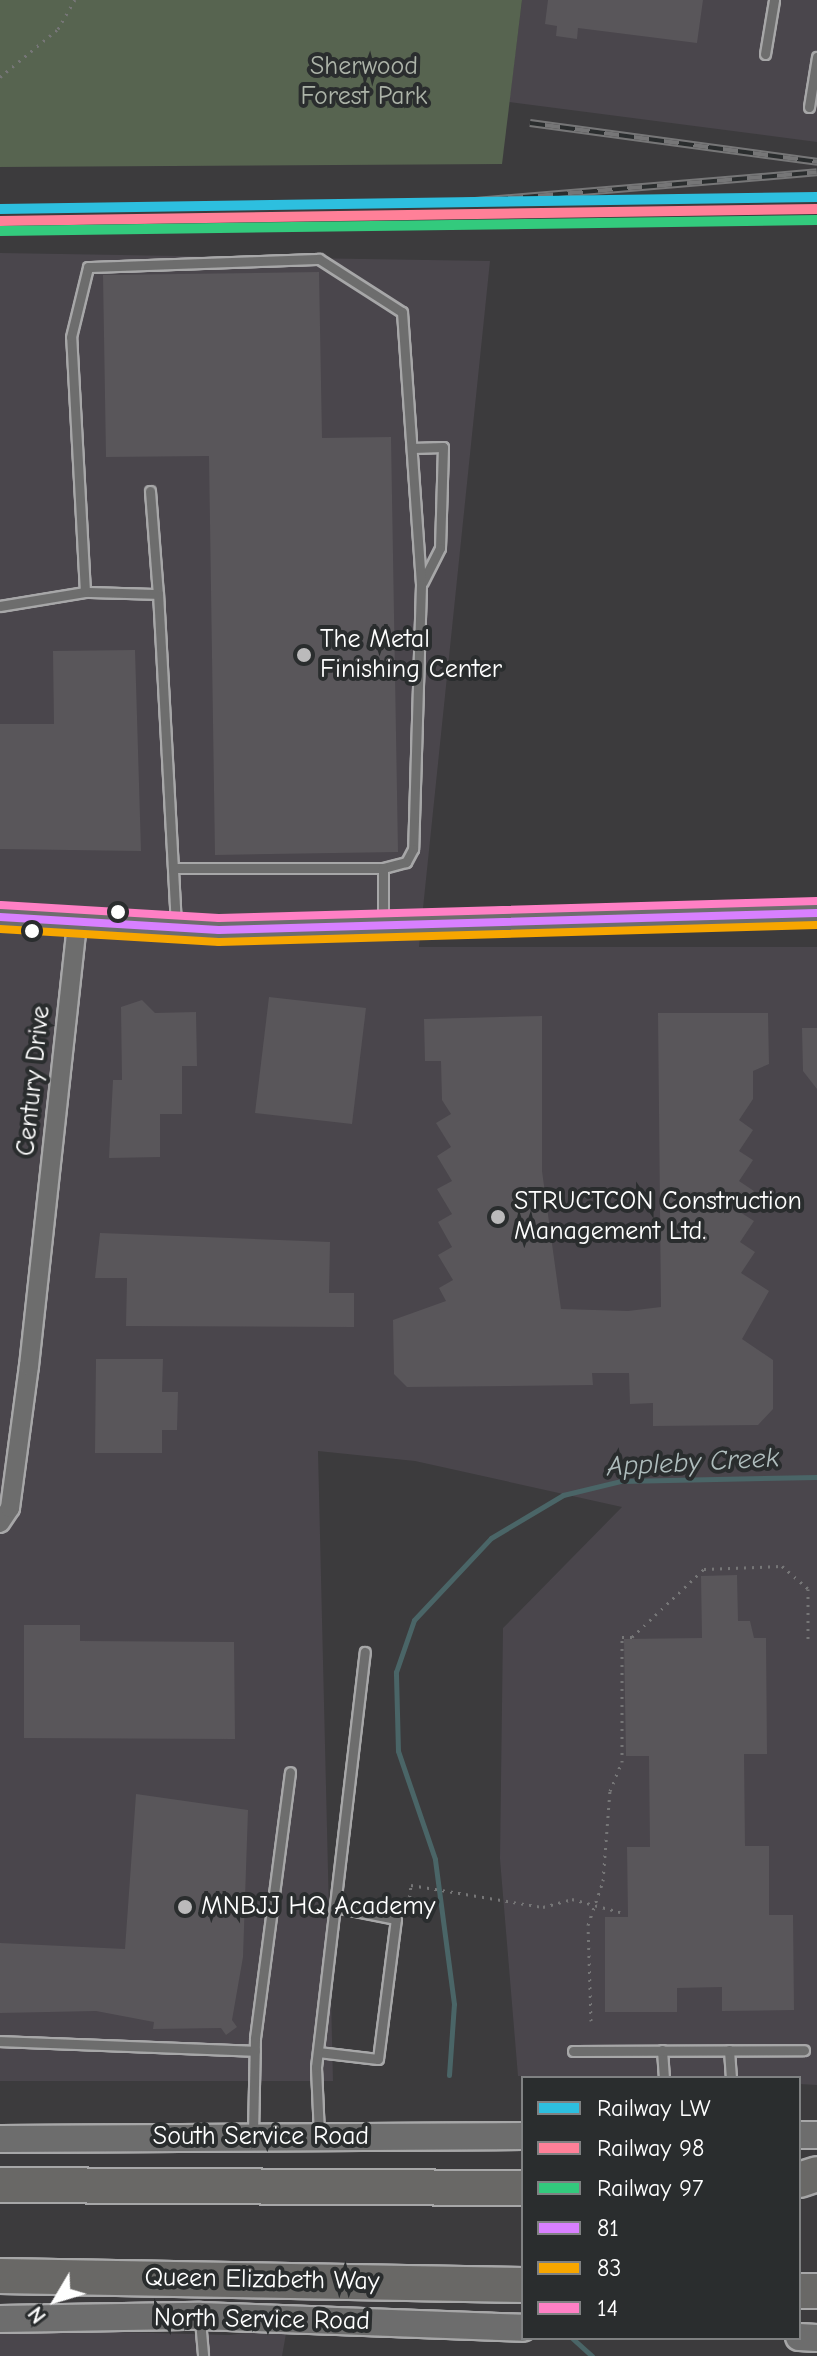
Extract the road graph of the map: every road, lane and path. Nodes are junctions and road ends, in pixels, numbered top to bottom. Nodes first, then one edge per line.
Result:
1 (75, 0) edge
2 (774, 0) edge
3 (765, 54) dead end
4 (817, 57) edge
5 (0, 77) edge
6 (809, 107) dead end
7 (412, 448) junction
8 (150, 491) dead end
9 (421, 585) junction
10 (85, 592) junction
11 (158, 594) junction
12 (0, 606) edge
13 (174, 868) junction
14 (383, 868) junction
15 (817, 913) edge
16 (0, 917) edge
17 (383, 922) junction
18 (77, 927) junction
19 (176, 929) junction
20 (0, 1523) edge
21 (730, 1568) junction
22 (731, 1575) dead end
23 (808, 1639) dead end
24 (365, 1652) dead end
25 (290, 1772) dead end
26 (591, 1906) junction
27 (335, 1907) junction
28 (620, 1912) dead end
29 (406, 1928) dead end
30 (591, 2021) dead end
31 (0, 2041) edge
32 (662, 2050) junction
33 (729, 2050) junction
34 (804, 2050) dead end
35 (255, 2051) junction
36 (573, 2051) dead end
37 (318, 2052) junction
38 (664, 2076) edge
39 (731, 2076) edge
40 (521, 2136) edge
41 (253, 2137) junction
42 (319, 2137) junction
43 (0, 2139) edge
44 (0, 2185) edge
45 (521, 2188) edge
46 (0, 2276) edge
47 (521, 2285) edge
48 (200, 2316) junction
49 (0, 2319) edge
50 (521, 2328) edge
51 (203, 2356) edge

1 - 5 path
2 - 3 lane
4 - 6 lane
7 - 9 lane
7 - 9 lane
7 - 10 lane
8 - 11 lane
9 - 14 lane
10 - 11 lane
10 - 12 lane
11 - 13 lane
13 - 14 lane
13 - 19 lane
14 - 17 lane
15 - 17 street
16 - 18 street
17 - 19 street
18 - 19 street
18 - 20 street, Century Drive
21 - 22 path
21 - 23 path
21 - 26 path
24 - 27 lane
25 - 35 lane
26 - 28 path
26 - 29 path
26 - 30 path
27 - 37 lane
27 - 37 lane
31 - 35 lane
32 - 33 lane
32 - 36 lane
32 - 38 lane
33 - 34 lane
33 - 39 lane
35 - 41 lane
37 - 42 lane
40 - 42 street, South Service Road
41 - 42 street, South Service Road
41 - 43 street, South Service Road
44 - 45 highway
46 - 47 highway, Queen Elizabeth Way
48 - 49 street, North Service Road
48 - 50 street, North Service Road
48 - 51 lane

